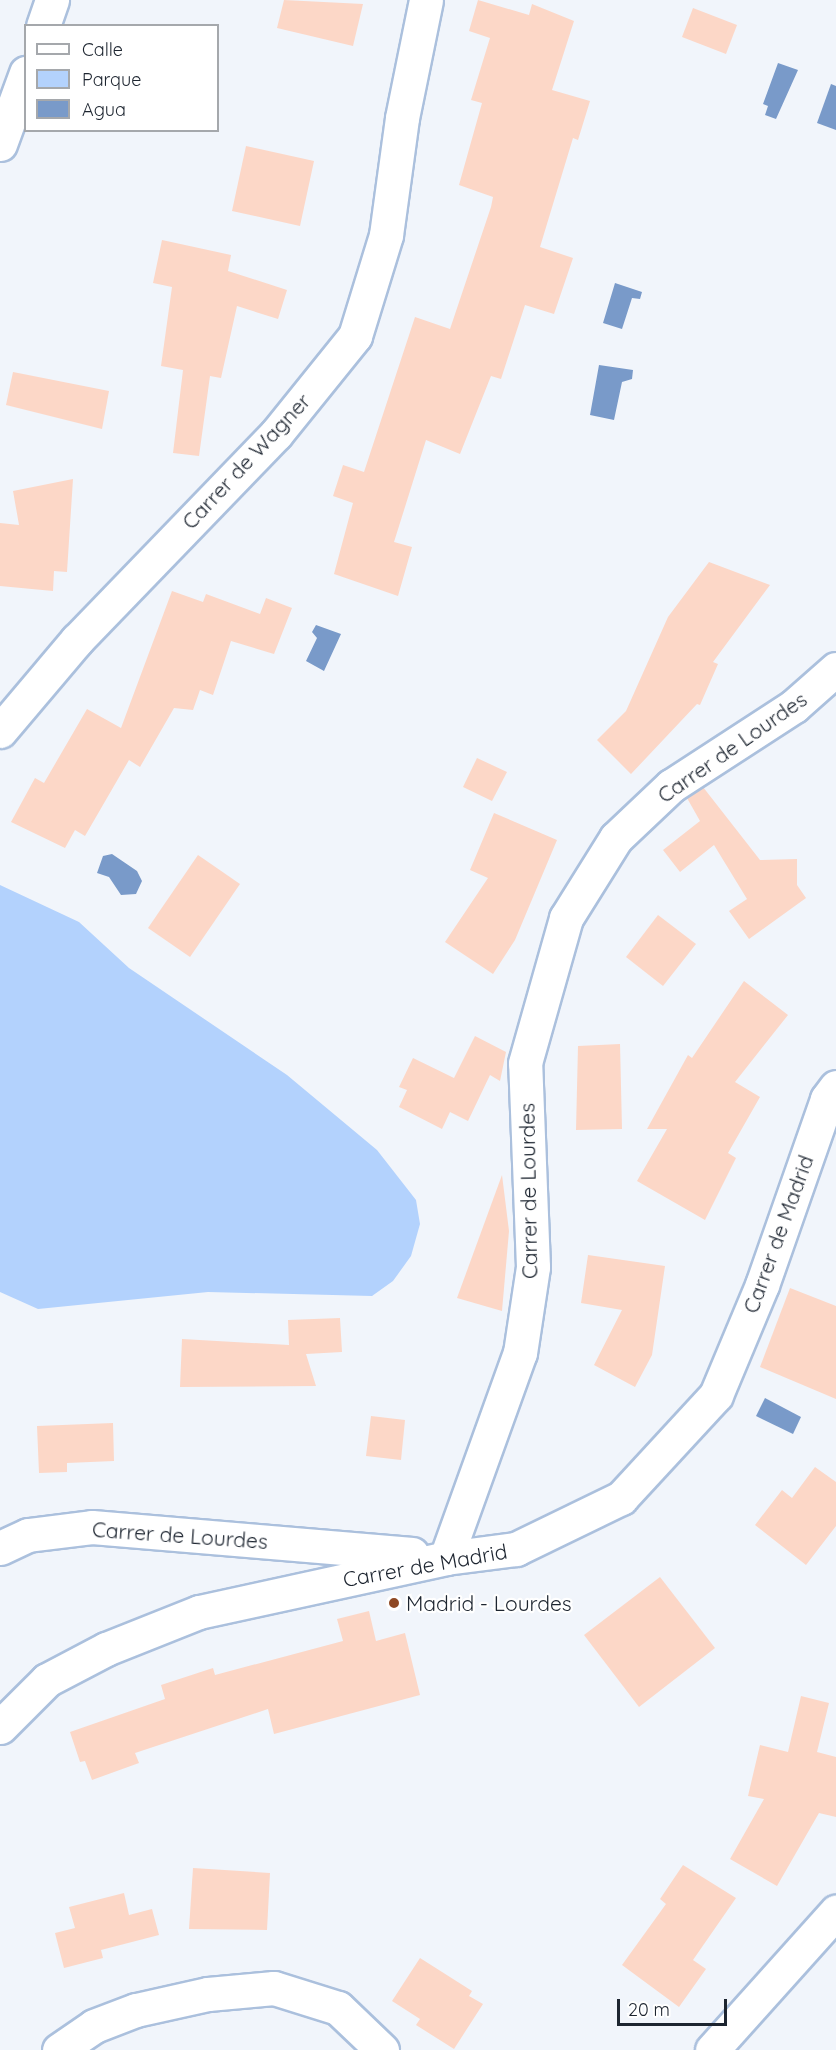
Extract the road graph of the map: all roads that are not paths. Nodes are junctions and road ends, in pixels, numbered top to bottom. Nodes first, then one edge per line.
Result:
1 (52, 0) edge
2 (426, 0) edge
3 (44, 24) edge
4 (24, 78) edge
5 (0, 144) edge
6 (836, 669) edge
7 (0, 731) edge
8 (836, 1087) edge
9 (0, 1548) edge
10 (446, 1558) junction
11 (0, 1727) edge
12 (836, 1912) edge
13 (59, 2050) edge
14 (382, 2050) edge
15 (712, 2050) edge

1 - 3 street
2 - 7 street, Carrer de Wagner
4 - 5 street
6 - 10 street, Carrer de Lourdes
8 - 10 street, Carrer de Madrid
9 - 10 street, Carrer de Lourdes
10 - 11 street, Carrer de Madrid
12 - 15 street
13 - 14 street

